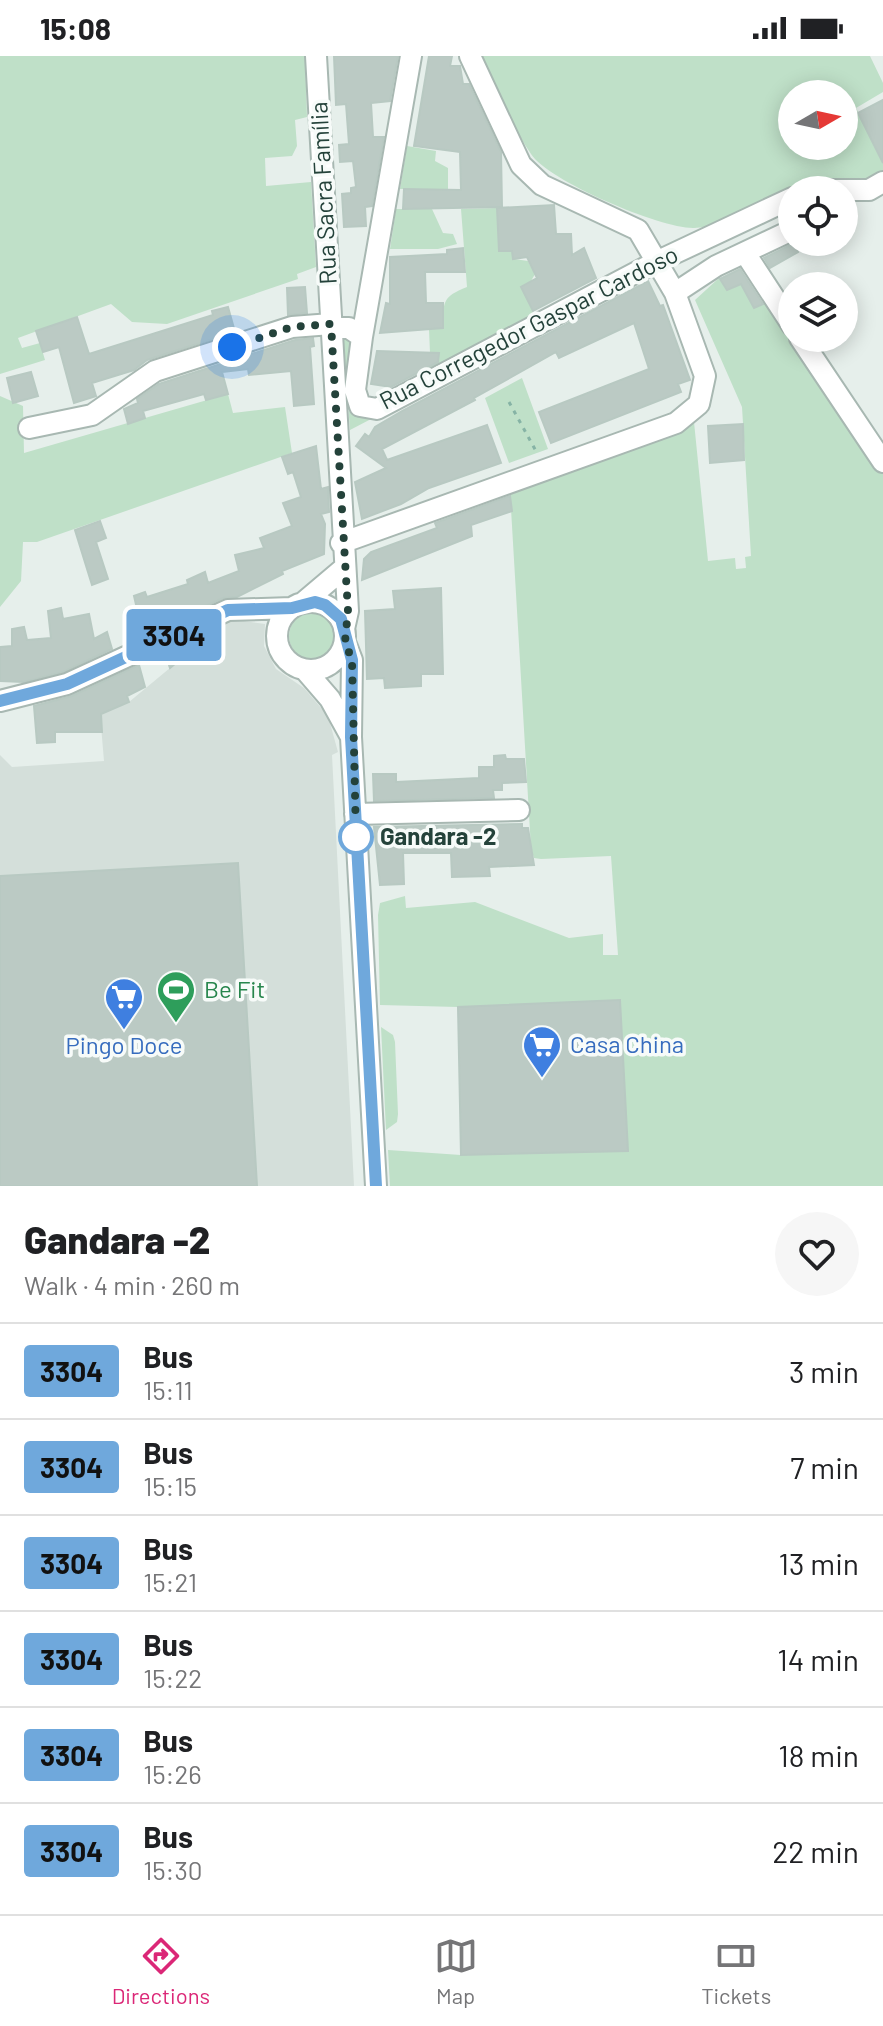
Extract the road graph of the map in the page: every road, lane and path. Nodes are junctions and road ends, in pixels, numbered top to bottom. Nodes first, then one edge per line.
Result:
1 (316, 56) edge
2 (411, 56) edge
3 (470, 56) edge
4 (876, 186) edge
5 (858, 197) edge
6 (778, 205) edge
7 (778, 237) edge
8 (745, 253) junction
9 (656, 262) junction
10 (675, 293) junction
11 (778, 304) edge
12 (331, 326) junction
13 (362, 337) junction
14 (809, 352) edge
15 (509, 402) dead end
16 (29, 428) dead end
17 (537, 453) dead end
18 (883, 462) edge
19 (341, 543) junction
20 (343, 569) junction
21 (298, 605) junction
22 (345, 636) junction
23 (305, 670) junction
24 (0, 701) edge
25 (351, 737) junction
26 (519, 810) dead end
27 (355, 814) junction
28 (376, 1186) edge

1 - 12 street, Rua Sacra Família
2 - 13 street
3 - 9 street
4 - 5 street
6 - 9 street, Rua Corregedor Gaspar Cardoso
7 - 8 street
8 - 10 street
8 - 11 street
9 - 10 street
9 - 13 street, Rua Corregedor Gaspar Cardoso
10 - 19 street
12 - 13 street
12 - 16 street
12 - 19 street, Rua Sacra Família
14 - 18 street
15 - 17 path
19 - 20 street, Rua Sacra Família
20 - 21 street
20 - 22 street, Rua Sacra Família
21 - 22 street
21 - 23 street
21 - 24 street
22 - 23 street
22 - 25 street, Rua Sacra Família
23 - 25 street, Rua Sacra Família
25 - 27 street, Rua Sacra Família
26 - 27 street
27 - 28 street, Rua Sacra Família

